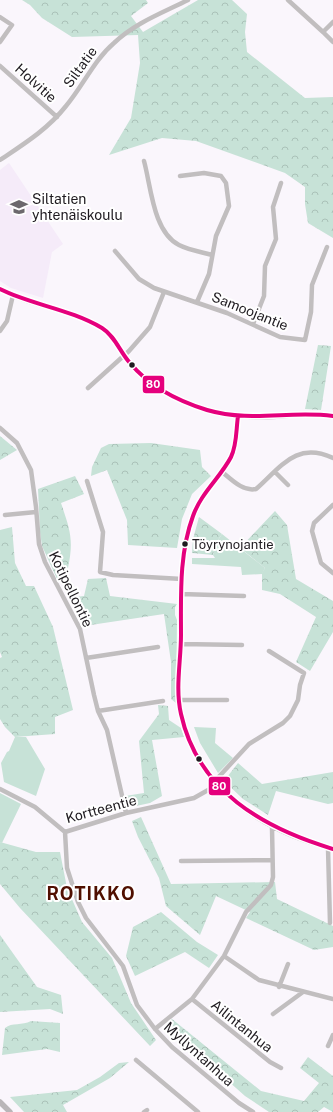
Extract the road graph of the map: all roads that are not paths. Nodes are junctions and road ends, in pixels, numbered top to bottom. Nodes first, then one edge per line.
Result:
1 (188, 0) edge
2 (288, 0) edge
3 (0, 17) edge
4 (333, 22) edge
5 (323, 32) junction
6 (0, 42) edge
7 (333, 42) edge
8 (0, 66) edge
9 (57, 117) junction
10 (0, 160) edge
11 (144, 161) dead end
12 (180, 176) dead end
13 (281, 183) dead end
14 (327, 247) dead end
15 (115, 251) dead end
16 (212, 255) junction
17 (0, 289) edge
18 (164, 292) junction
19 (13, 295) junction
20 (197, 302) junction
21 (253, 324) junction
22 (0, 331) edge
23 (125, 355) junction
24 (88, 388) dead end
25 (238, 416) junction
26 (333, 416) edge
27 (0, 428) edge
28 (333, 458) edge
29 (221, 470) junction
30 (275, 472) junction
31 (87, 481) dead end
32 (288, 485) dead end
33 (333, 505) edge
34 (36, 512) junction
35 (5, 515) dead end
36 (333, 573) edge
37 (182, 579) junction
38 (181, 594) junction
39 (244, 596) dead end
40 (181, 644) junction
41 (242, 645) dead end
42 (158, 647) dead end
43 (269, 651) dead end
44 (86, 658) junction
45 (180, 700) junction
46 (227, 700) dead end
47 (163, 701) dead end
48 (98, 711) junction
49 (215, 783) junction
50 (0, 789) edge
51 (126, 813) junction
52 (272, 828) junction
53 (65, 832) junction
54 (331, 849) edge
55 (272, 860) junction
56 (181, 861) dead end
57 (330, 923) dead end
58 (224, 956) junction
59 (288, 964) dead end
60 (279, 987) junction
61 (304, 992) junction
62 (192, 999) junction
63 (333, 999) edge
64 (274, 1014) dead end
65 (155, 1029) junction
66 (333, 1035) edge
67 (328, 1046) dead end
68 (136, 1060) dead end
69 (281, 1068) dead end
70 (0, 1102) edge
71 (10, 1112) edge
72 (198, 1112) edge
73 (253, 1112) edge

1 - 9 street, Siltatie
2 - 5 street
3 - 6 street
4 - 5 street
5 - 7 street
8 - 9 street, Holvitie
9 - 10 street, Siltatie
11 - 16 street
12 - 16 street
13 - 21 street
14 - 21 street, Samoojantie
15 - 18 street, Samoojantie
16 - 20 street
17 - 19 street
18 - 20 street, Samoojantie
18 - 23 street
19 - 22 street
19 - 23 street
20 - 21 street, Samoojantie
23 - 24 street
23 - 25 street
25 - 26 street
25 - 29 street
27 - 34 street, Kotipellontie
28 - 30 street
29 - 30 street
29 - 37 street
30 - 32 street
31 - 37 street
33 - 36 street
34 - 35 street
34 - 44 street, Kotipellontie
37 - 38 street
38 - 39 street
38 - 40 street
40 - 41 street
40 - 45 street
42 - 44 street
43 - 49 street, Kortteentie
44 - 48 street, Kotipellontie
45 - 46 street
45 - 49 street
47 - 48 street
48 - 51 street, Kotipellontie
49 - 51 street, Kortteentie
49 - 52 street
50 - 53 street, Kortteentie
51 - 53 street, Kortteentie
52 - 54 street
52 - 55 street
53 - 65 street, Myllyntanhua
54 - 57 street
55 - 56 street
55 - 58 street
58 - 60 street
58 - 62 street
59 - 60 street
60 - 61 street
61 - 63 street
61 - 64 street
62 - 65 street
62 - 69 street, Ailintanhua
65 - 73 street, Myllyntanhua
66 - 67 street
68 - 72 street
70 - 71 main road

